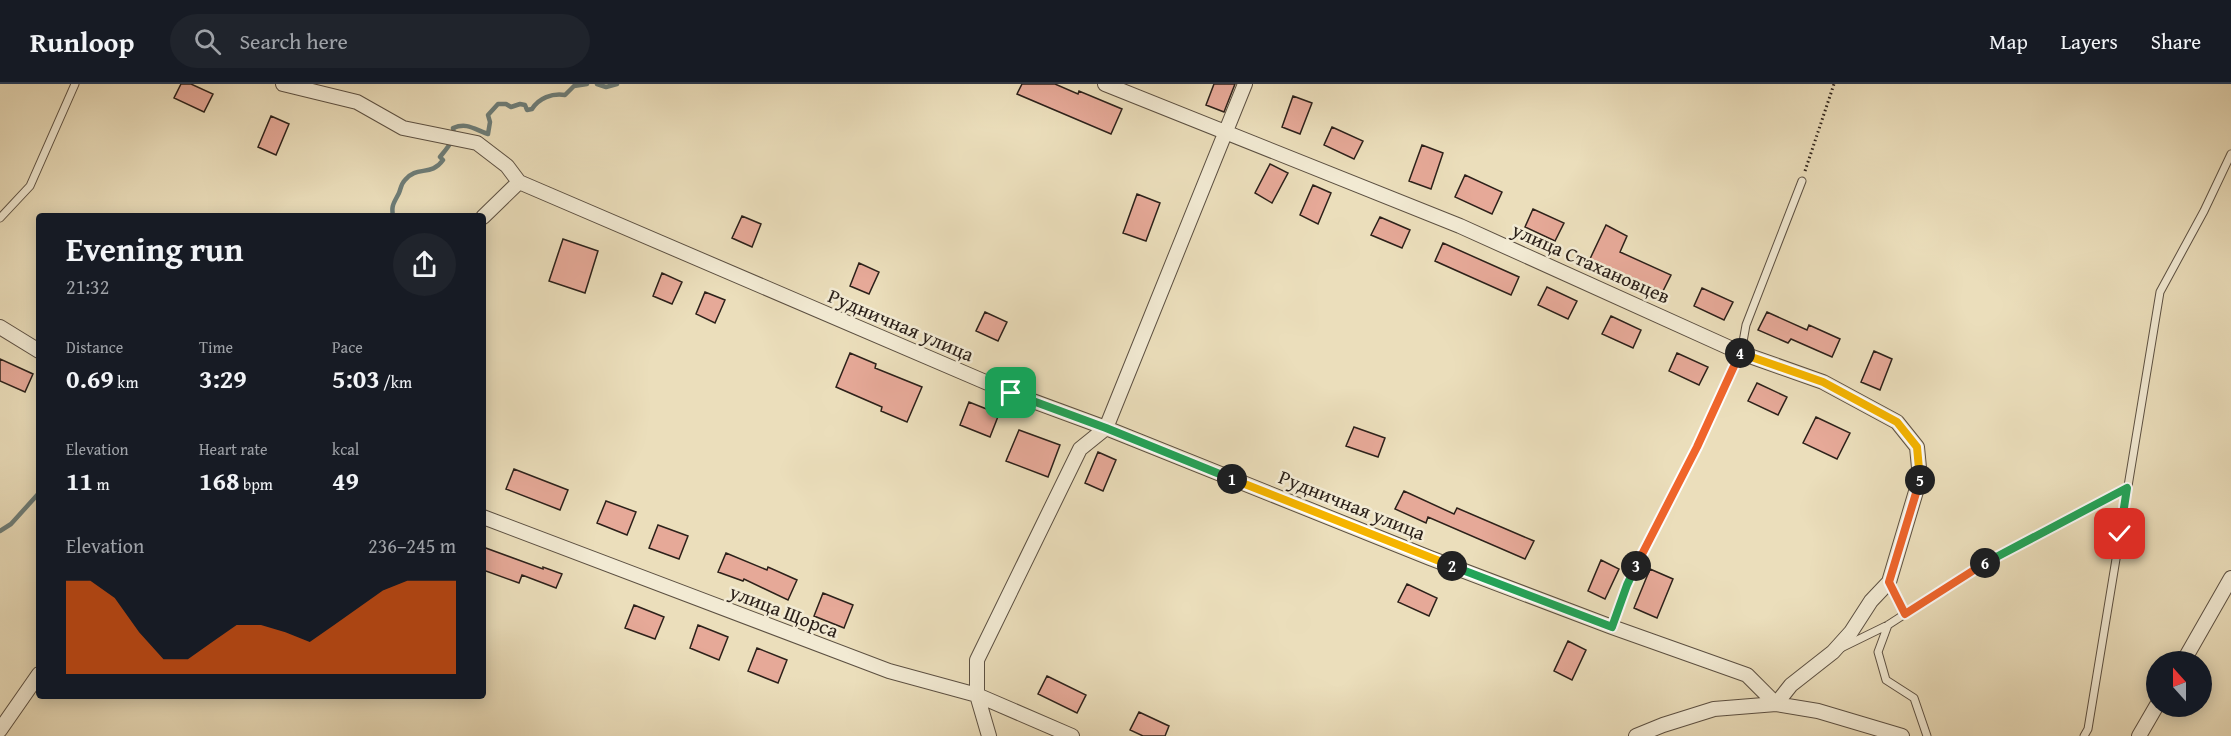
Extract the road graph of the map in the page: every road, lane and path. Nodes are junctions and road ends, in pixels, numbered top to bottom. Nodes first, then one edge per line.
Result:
1 (75, 84) edge
2 (283, 84) edge
3 (1105, 84) edge
4 (1245, 84) edge
5 (1834, 84) edge
6 (1226, 133) junction
7 (2231, 154) edge
8 (1802, 181) joint
9 (519, 182) junction
10 (486, 214) edge
11 (0, 218) edge
12 (0, 327) edge
13 (36, 349) edge
14 (1741, 353) junction
15 (1106, 428) junction
16 (2127, 488) junction
17 (486, 518) edge
18 (2231, 578) edge
19 (1889, 582) junction
20 (1905, 614) junction
21 (1888, 625) junction
22 (1612, 627) junction
23 (2188, 651) edge
24 (1833, 652) junction
25 (36, 678) edge
26 (977, 695) junction
27 (1776, 704) junction
28 (2150, 717) edge
29 (0, 730) edge
30 (989, 736) edge
31 (1072, 736) edge
32 (1636, 736) edge
33 (1902, 736) edge
34 (1927, 736) edge
35 (2084, 736) edge
36 (2139, 736) edge

1 - 11 lane
2 - 9 street, Рудничная улица
3 - 6 street, улица Стахановцев
4 - 6 street
5 - 8 path
6 - 14 street, улица Стахановцев
6 - 15 street
7 - 16 lane
8 - 14 lane
9 - 10 street
9 - 15 street, Рудничная улица
12 - 13 street
14 - 19 street, улица Стахановцев
14 - 22 lane
15 - 22 street, Рудничная улица
15 - 26 street
16 - 20 path
16 - 35 lane
17 - 26 street, улица Щорса
18 - 23 street
19 - 20 lane
19 - 24 street
20 - 21 lane
21 - 24 lane
21 - 34 lane
22 - 27 street, Рудничная улица
24 - 27 street
25 - 29 street
26 - 30 street
26 - 31 street, улица Щорса
27 - 32 street
27 - 33 street
28 - 36 street

